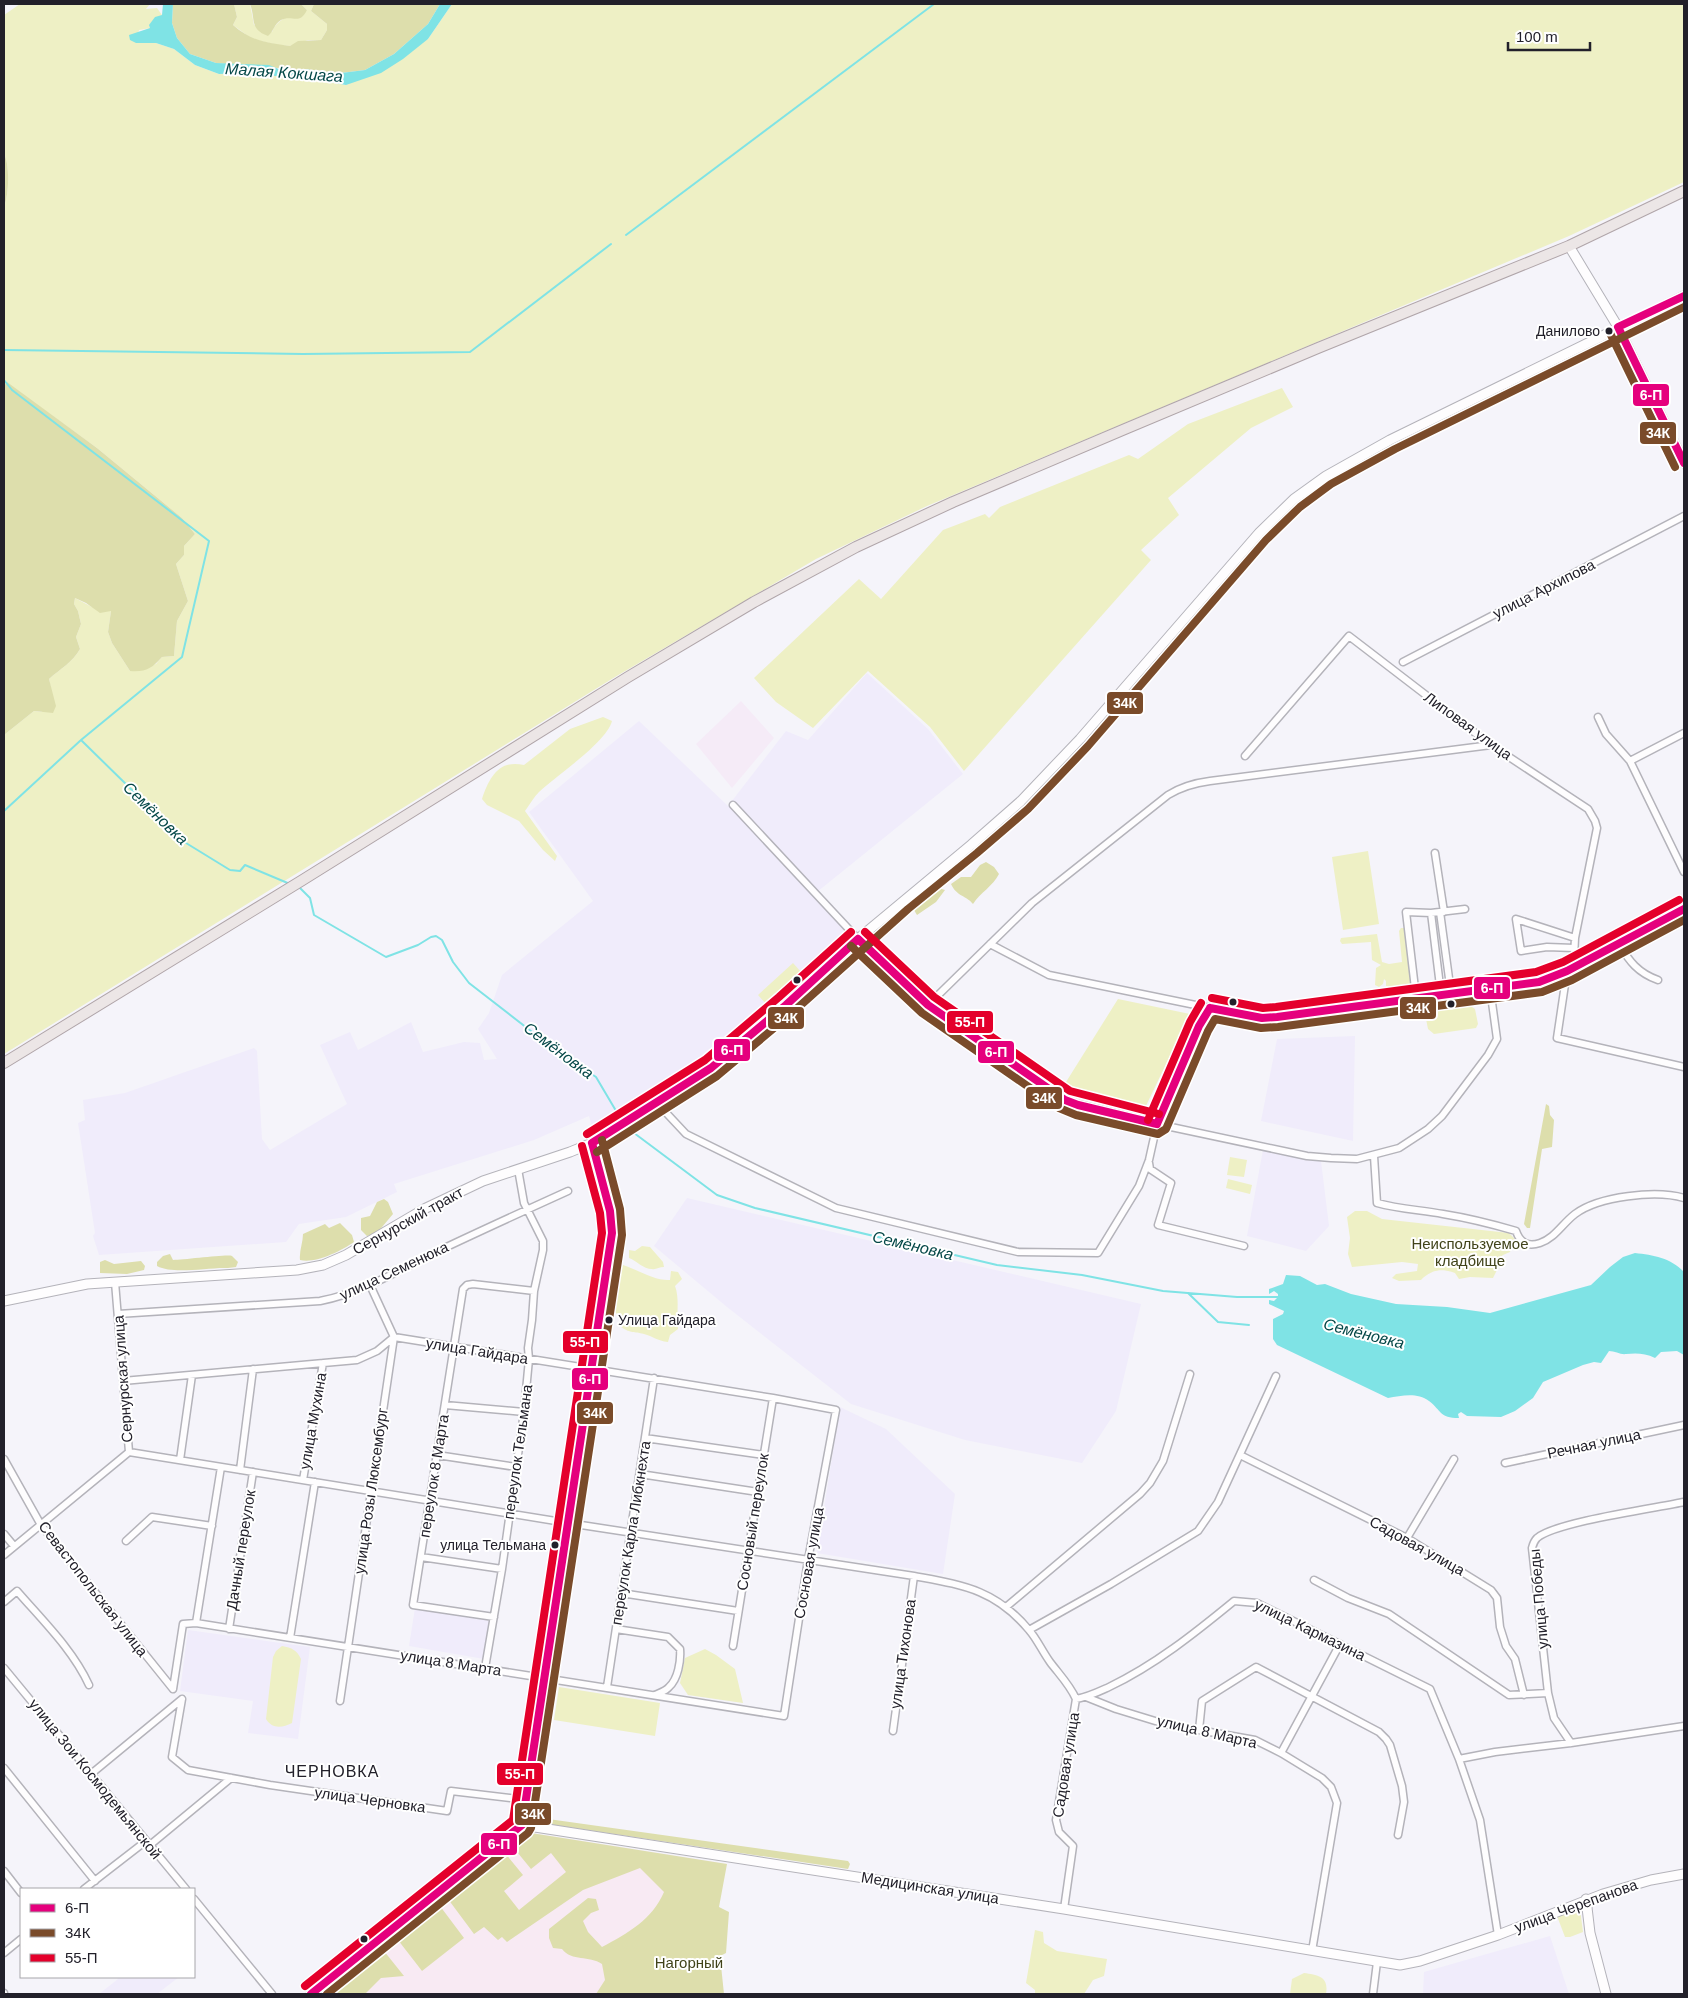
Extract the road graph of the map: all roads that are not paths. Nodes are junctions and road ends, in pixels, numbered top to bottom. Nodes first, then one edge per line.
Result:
1 (1684, 191) edge
2 (1569, 246) junction
3 (1684, 296) edge
4 (1618, 327) junction
5 (1683, 458) edge
6 (1684, 516) edge
7 (1403, 662) dead end
8 (1598, 717) dead end
9 (1684, 732) edge
10 (1490, 744) junction
11 (1245, 756) dead end
12 (1630, 761) junction
13 (733, 805) dead end
14 (1435, 853) dead end
15 (1684, 872) edge
16 (1465, 909) dead end
17 (1684, 909) edge
18 (1442, 912) junction
19 (1431, 914) junction
20 (1575, 938) junction
21 (858, 939) junction
22 (990, 944) junction
23 (1619, 944) junction
24 (1574, 948) junction
25 (1572, 969) junction
26 (1658, 980) dead end
27 (1490, 988) junction
28 (1451, 993) junction
29 (1441, 994) junction
30 (1416, 997) junction
31 (928, 1005) junction
32 (1210, 1008) junction
33 (4, 1063) edge
34 (1684, 1067) edge
35 (657, 1103) junction
36 (1157, 1124) junction
37 (592, 1143) junction
38 (1374, 1156) junction
39 (1149, 1160) junction
40 (518, 1169) junction
41 (568, 1191) dead end
42 (1684, 1198) edge
43 (527, 1209) junction
44 (1244, 1246) dead end
45 (116, 1282) junction
46 (370, 1285) junction
47 (534, 1292) junction
48 (4, 1301) edge
49 (118, 1314) junction
50 (394, 1337) junction
51 (453, 1347) junction
52 (529, 1359) junction
53 (323, 1363) junction
54 (254, 1369) junction
55 (592, 1369) junction
56 (1190, 1374) dead end
57 (192, 1375) junction
58 (1276, 1376) dead end
59 (654, 1378) junction
60 (123, 1381) junction
61 (773, 1398) junction
62 (445, 1405) junction
63 (836, 1410) joint
64 (524, 1412) junction
65 (1684, 1426) edge
66 (645, 1438) junction
67 (129, 1452) junction
68 (437, 1455) junction
69 (764, 1455) junction
70 (1240, 1455) junction
71 (4, 1459) edge
72 (1454, 1459) dead end
73 (180, 1460) junction
74 (1505, 1463) dead end
75 (221, 1467) junction
76 (516, 1467) junction
77 (240, 1470) junction
78 (253, 1472) junction
79 (640, 1474) junction
80 (303, 1480) junction
81 (315, 1482) junction
82 (371, 1491) junction
83 (758, 1492) junction
84 (430, 1501) junction
85 (1684, 1502) edge
86 (510, 1514) junction
87 (568, 1524) junction
88 (41, 1525) junction
89 (212, 1526) junction
90 (631, 1533) junction
91 (4, 1534) edge
92 (1408, 1538) junction
93 (126, 1541) dead end
94 (14, 1546) junction
95 (748, 1551) junction
96 (4, 1555) edge
97 (421, 1557) junction
98 (808, 1560) junction
99 (502, 1569) junction
100 (914, 1576) junction
101 (1314, 1580) dead end
102 (621, 1593) junction
103 (4, 1602) edge
104 (1006, 1607) junction
105 (738, 1611) junction
106 (494, 1617) junction
107 (196, 1624) junction
108 (229, 1628) junction
109 (616, 1629) junction
110 (1029, 1630) junction
111 (290, 1638) junction
112 (1340, 1644) junction
113 (733, 1646) dead end
114 (348, 1647) junction
115 (4, 1668) edge
116 (485, 1668) junction
117 (544, 1678) junction
118 (89, 1685) dead end
119 (607, 1688) junction
120 (1548, 1693) junction
121 (654, 1695) junction
122 (1524, 1695) junction
123 (1312, 1696) junction
124 (1086, 1697) junction
125 (1076, 1699) junction
126 (340, 1701) dead end
127 (784, 1716) joint
128 (1684, 1726) edge
129 (1199, 1730) junction
130 (893, 1731) dead end
131 (1571, 1743) junction
132 (1281, 1753) junction
133 (1459, 1760) junction
134 (4, 1768) edge
135 (91, 1774) junction
136 (231, 1778) junction
137 (526, 1800) junction
138 (522, 1825) junction
139 (1398, 1835) dead end
140 (148, 1843) junction
141 (4, 1871) edge
142 (1684, 1874) edge
143 (95, 1881) junction
144 (85, 1888) edge
145 (185, 1888) edge
146 (20, 1892) edge
147 (1586, 1899) junction
148 (195, 1900) edge
149 (1064, 1909) junction
150 (1498, 1935) junction
151 (20, 1941) edge
152 (1312, 1951) junction
153 (4, 1953) edge
154 (1337, 1955) joint
155 (1377, 1962) junction
156 (272, 1994) edge
157 (311, 1994) edge
158 (1373, 1994) edge
159 (1606, 1994) edge

1 - 2 main road
2 - 4 main road
2 - 33 main road
3 - 4 main road, Сернурский тракт
4 - 5 main road
4 - 21 main road, Сернурский тракт
6 - 7 street, улица Архипова
8 - 12 street
9 - 12 street
10 - 11 street, Липовая улица
10 - 20 street, Липовая улица
10 - 22 street
12 - 15 street
13 - 21 street
14 - 18 street
16 - 18 street
17 - 23 main road
18 - 19 street
18 - 28 street
19 - 29 street
19 - 30 street
20 - 24 street, Липовая улица
20 - 24 street
21 - 31 main road
21 - 35 main road, Сернурский тракт
22 - 31 street
22 - 32 street
23 - 25 main road
23 - 26 street
24 - 25 street, Липовая улица
25 - 27 main road
25 - 34 street, Липовая улица
27 - 28 main road
27 - 38 street
28 - 29 main road
29 - 30 main road
30 - 32 main road
31 - 36 main road
32 - 36 main road
35 - 37 main road, Сернурский тракт
35 - 39 street
36 - 38 street
36 - 39 street
37 - 40 main road, Сернурский тракт
37 - 55 main road
38 - 42 street
39 - 44 street
40 - 43 street, переулок Тельмана
40 - 45 main road, Сернурский тракт
41 - 43 street, улица Семенюка
43 - 46 street, улица Семенюка
43 - 47 street, переулок Тельмана
45 - 48 main road, Сернурский тракт
45 - 49 street, Сернурская улица
46 - 49 street, улица Семенюка
46 - 50 street
47 - 51 street, переулок 8 Марта
47 - 52 street, переулок Тельмана
49 - 60 street, Сернурская улица
50 - 51 street, улица Гайдара
50 - 53 street
50 - 82 street, улица Розы Люксембург
51 - 52 street, улица Гайдара
51 - 62 street, переулок 8 Марта
52 - 55 street, улица Гайдара
52 - 64 street, переулок Тельмана
53 - 54 street
53 - 80 street, улица Мухина
54 - 57 street
54 - 77 street
55 - 59 street, улица Гайдара
55 - 87 main road
56 - 104 street
57 - 60 street
57 - 73 street
58 - 70 street
59 - 61 street, улица Гайдара
59 - 66 street, переулок Карла Либкнехта
60 - 67 street, Сернурская улица
61 - 63 street, улица Гайдара
61 - 69 street, Сосновый переулок
62 - 64 street
62 - 68 street, переулок 8 Марта
63 - 98 street, Сосновая улица
64 - 76 street, переулок Тельмана
65 - 74 street, Речная улица
66 - 69 street
66 - 79 street, переулок Карла Либкнехта
67 - 73 street
67 - 88 street, Сернурская улица
68 - 76 street
68 - 84 street, переулок 8 Марта
69 - 83 street, Сосновый переулок
70 - 92 street, Садовая улица
70 - 110 street
71 - 88 street, Севастопольская улица
72 - 92 street
73 - 75 street
75 - 77 street
75 - 89 street
76 - 86 street, переулок Тельмана
77 - 78 street
78 - 80 street
78 - 108 street, Дачный переулок
79 - 83 street
79 - 90 street, переулок Карла Либкнехта
80 - 81 street
81 - 82 street
81 - 111 street
82 - 84 street
82 - 114 street, улица Розы Люксембург
83 - 95 street, Сосновый переулок
84 - 86 street
84 - 97 street, переулок 8 Марта
85 - 120 street, улица Победы
86 - 87 street
86 - 99 street, переулок Тельмана
87 - 90 street
87 - 117 main road
88 - 94 street, Сернурская улица
88 - 107 street, Севастопольская улица
89 - 93 street
89 - 107 street
90 - 95 street
90 - 102 street, переулок Карла Либкнехта
91 - 94 street
92 - 122 street, Садовая улица
94 - 96 street, Сернурская улица
95 - 98 street
95 - 105 street, Сосновый переулок
97 - 99 street
97 - 106 street, переулок 8 Марта
98 - 100 street
98 - 127 street, Сосновая улица
99 - 106 street, переулок Тельмана
100 - 104 street
100 - 130 street, улица Тихонова
101 - 122 street
102 - 105 street
102 - 109 street, переулок Карла Либкнехта
103 - 118 street
104 - 110 street, Садовая улица
105 - 113 street, Сосновый переулок
106 - 116 street, переулок Тельмана
107 - 108 street, улица 8 Марта
108 - 111 street, улица 8 Марта
109 - 119 street, переулок Карла Либкнехта
109 - 121 street
110 - 125 street, Садовая улица
111 - 114 street, улица 8 Марта
112 - 123 street
112 - 124 street, улица Кармазина
112 - 133 street, улица Кармазина
114 - 116 street, улица 8 Марта
114 - 126 street, улица Розы Люксембург
115 - 135 street, улица Зои Космодемьянской
116 - 117 street, улица 8 Марта
117 - 119 street, улица 8 Марта
117 - 137 main road
119 - 121 street, улица 8 Марта
120 - 122 street
120 - 131 street
121 - 127 street, улица 8 Марта
123 - 129 street
123 - 132 street
123 - 139 street
124 - 125 street, улица Кармазина
124 - 129 street, улица 8 Марта
125 - 149 street, Садовая улица
128 - 131 street
129 - 132 street, улица 8 Марта
131 - 133 street
132 - 152 street, улица 8 Марта
133 - 150 street, улица Черепанова
134 - 143 street
135 - 136 street, улица Черновка
135 - 140 street, улица Зои Космодемьянской
136 - 137 street, улица Черновка
136 - 140 street
137 - 138 main road
138 - 149 main road, Медицинская улица
138 - 157 main road
140 - 143 street
140 - 145 street, улица Зои Космодемьянской
141 - 146 street
142 - 147 main road, улица Черепанова
143 - 144 street
147 - 150 main road, улица Черепанова
147 - 159 main road
148 - 156 street
149 - 152 main road, Медицинская улица
150 - 155 main road, улица Черепанова
151 - 153 street
152 - 154 main road, Медицинская улица
154 - 155 main road, улица Черепанова
155 - 158 street

